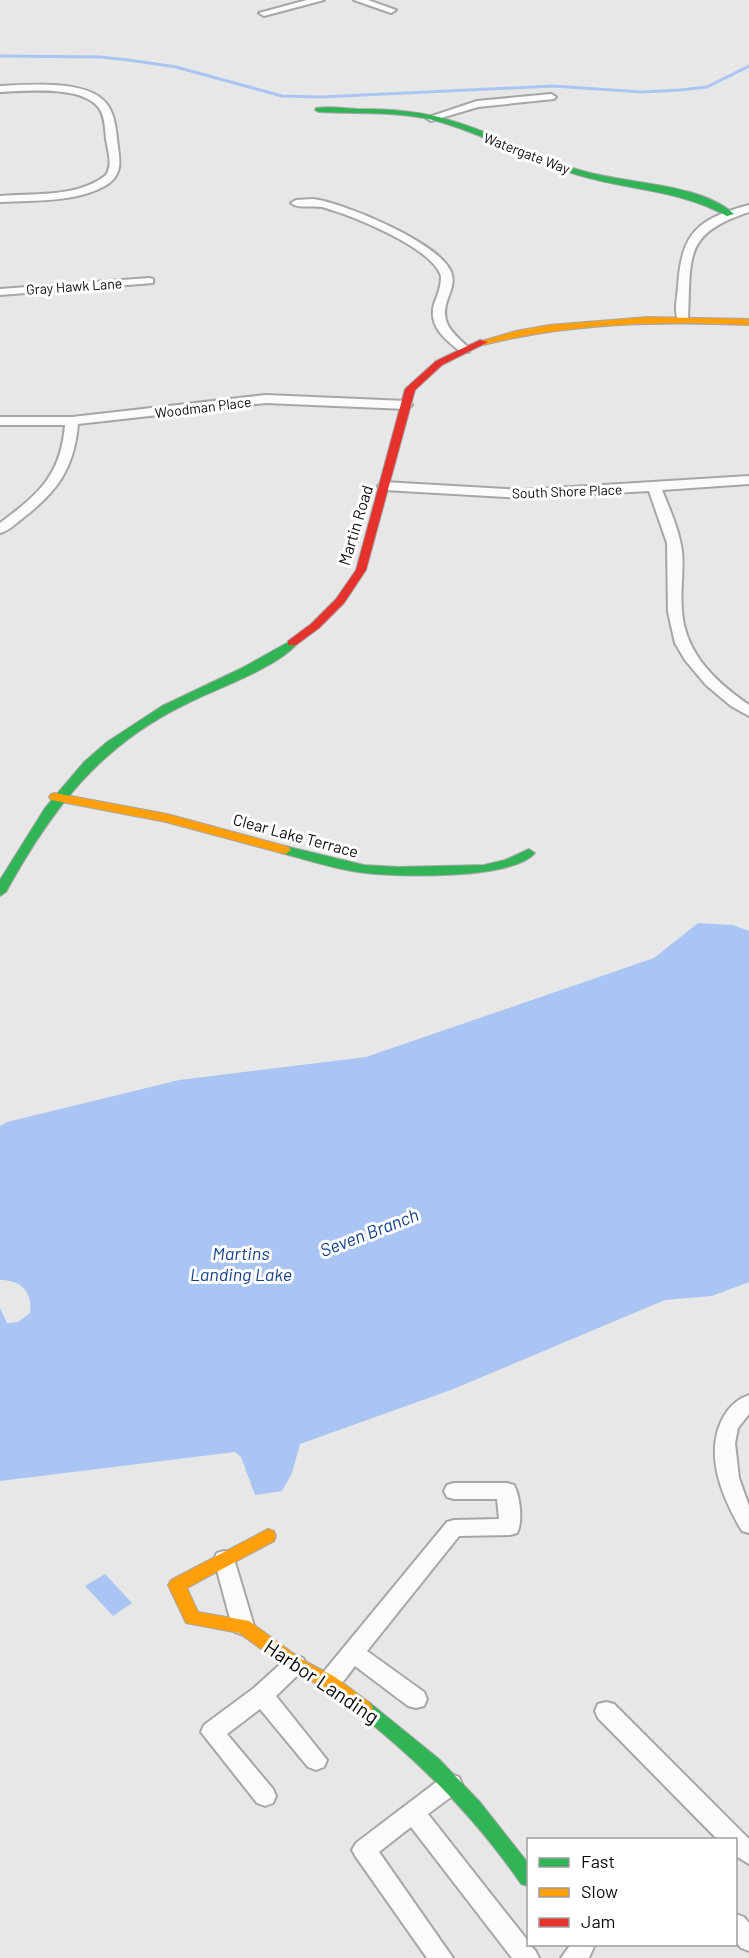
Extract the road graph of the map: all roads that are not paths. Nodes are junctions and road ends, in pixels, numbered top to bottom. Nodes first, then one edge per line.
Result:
1 (319, 0) edge
2 (359, 0) edge
3 (391, 10) dead end
4 (264, 13) dead end
5 (0, 89) edge
6 (551, 97) dead end
7 (319, 110) dead end
8 (431, 118) junction
9 (0, 199) edge
10 (296, 202) dead end
11 (749, 208) edge
12 (730, 214) junction
13 (148, 281) dead end
14 (0, 292) edge
15 (682, 318) junction
16 (749, 322) edge
17 (465, 350) junction
18 (406, 405) junction
19 (0, 421) edge
20 (72, 421) junction
21 (749, 480) edge
22 (384, 486) junction
23 (654, 487) junction
24 (0, 529) edge
25 (749, 712) edge
26 (56, 797) junction
27 (529, 853) dead end
28 (0, 892) edge
29 (749, 1403) edge
30 (454, 1491) dead end
31 (749, 1525) edge
32 (268, 1536) dead end
33 (224, 1559) junction
34 (243, 1626) junction
35 (353, 1652) junction
36 (295, 1664) junction
37 (328, 1682) junction
38 (262, 1695) junction
39 (416, 1699) dead end
40 (606, 1711) dead end
41 (316, 1760) dead end
42 (451, 1784) junction
43 (265, 1796) dead end
44 (414, 1812) junction
45 (731, 1838) edge
46 (527, 1876) edge
47 (737, 1928) edge
48 (749, 1940) edge
49 (441, 1958) edge
50 (527, 1958) edge

1 - 4 street
2 - 3 street
5 - 9 street
6 - 8 street
7 - 8 street, Watergate Way
8 - 12 street, Watergate Way
10 - 17 street
11 - 12 street
12 - 15 street
13 - 14 street, Gray Hawk Lane
15 - 16 street, Martin Road
15 - 17 street, Martin Road
17 - 18 street, Martin Road
18 - 20 street, Woodman Place
18 - 22 street, Martin Road
19 - 20 street, Woodman Place
20 - 24 street
21 - 23 street, South Shore Place
22 - 23 street, South Shore Place
22 - 26 street, Martin Road
23 - 25 street
26 - 27 street, Clear Lake Terrace
26 - 28 street, Martin Road
29 - 31 street
30 - 35 street
32 - 33 street, Harbor Landing
33 - 34 street
33 - 34 street, Harbor Landing
34 - 36 street, Harbor Landing
35 - 37 street
35 - 39 street
36 - 37 street, Harbor Landing
36 - 38 street
37 - 42 street, Harbor Landing
38 - 41 street
38 - 43 street
40 - 45 street
42 - 44 street
42 - 46 street, Harbor Landing
44 - 49 street
44 - 50 street
47 - 48 street

